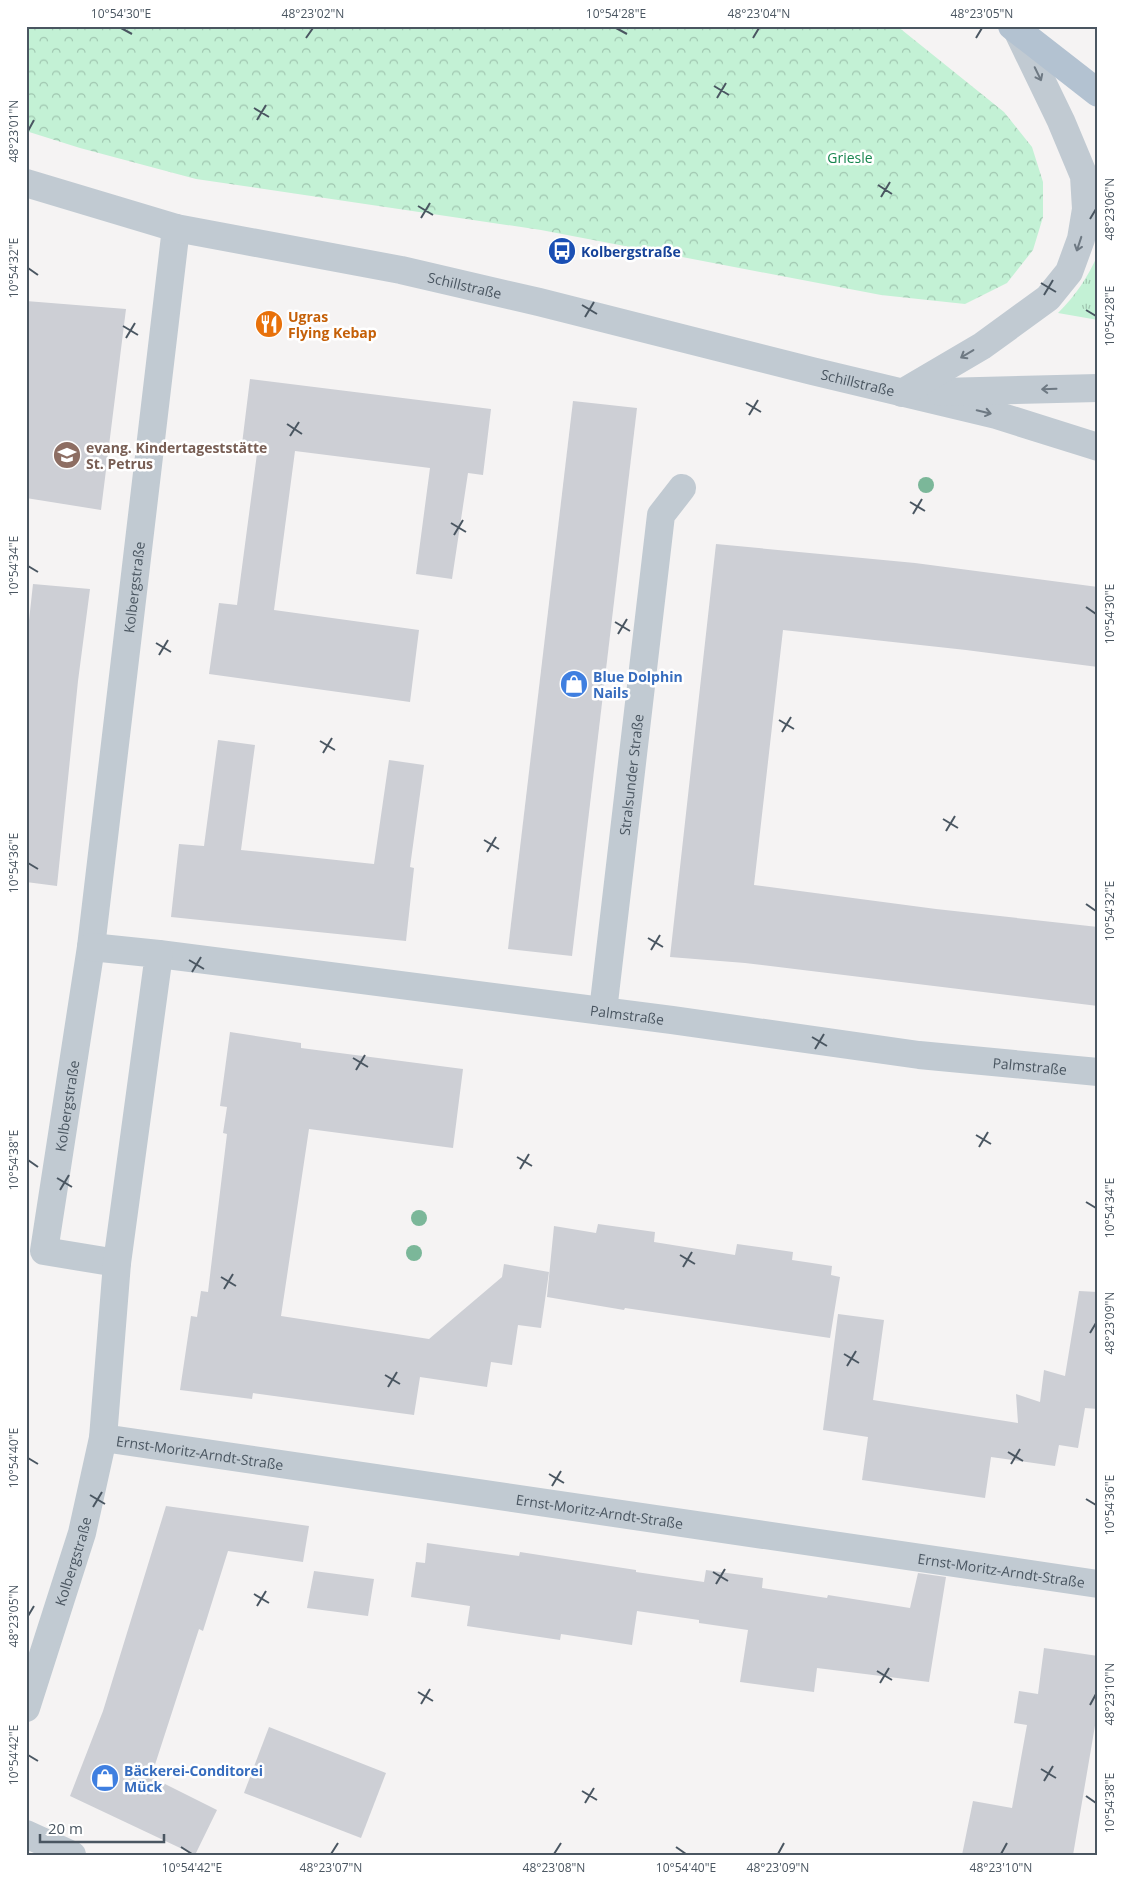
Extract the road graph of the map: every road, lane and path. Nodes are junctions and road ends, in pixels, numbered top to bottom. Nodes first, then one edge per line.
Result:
1 (1015, 28) edge
2 (1098, 93) edge
3 (26, 183) edge
4 (176, 228) junction
5 (1098, 388) edge
6 (902, 393) junction
7 (1098, 447) edge
8 (682, 488) dead end
9 (91, 947) junction
10 (159, 954) junction
11 (603, 1011) junction
12 (1098, 1072) edge
13 (35, 1249) edge
14 (117, 1263) junction
15 (103, 1438) junction
16 (1098, 1584) edge
17 (26, 1708) edge
18 (26, 1834) edge
19 (72, 1855) edge

1 - 2 main road
1 -> 6 street
3 - 4 street, Schillstraße
4 - 6 street, Schillstraße
4 - 9 street, Kolbergstraße
5 -> 6 street, Schillstraße
6 -> 7 street, Schillstraße
8 - 11 street, Stralsunder Straße
9 - 10 street
9 - 13 street, Kolbergstraße
10 - 11 street, Palmstraße
10 - 14 street, Kolbergstraße
11 - 12 street, Palmstraße
13 - 14 street, Kolbergstraße
14 - 15 street, Kolbergstraße
15 - 16 street, Ernst-Moritz-Arndt-Straße
15 - 17 street, Kolbergstraße
18 - 19 street

